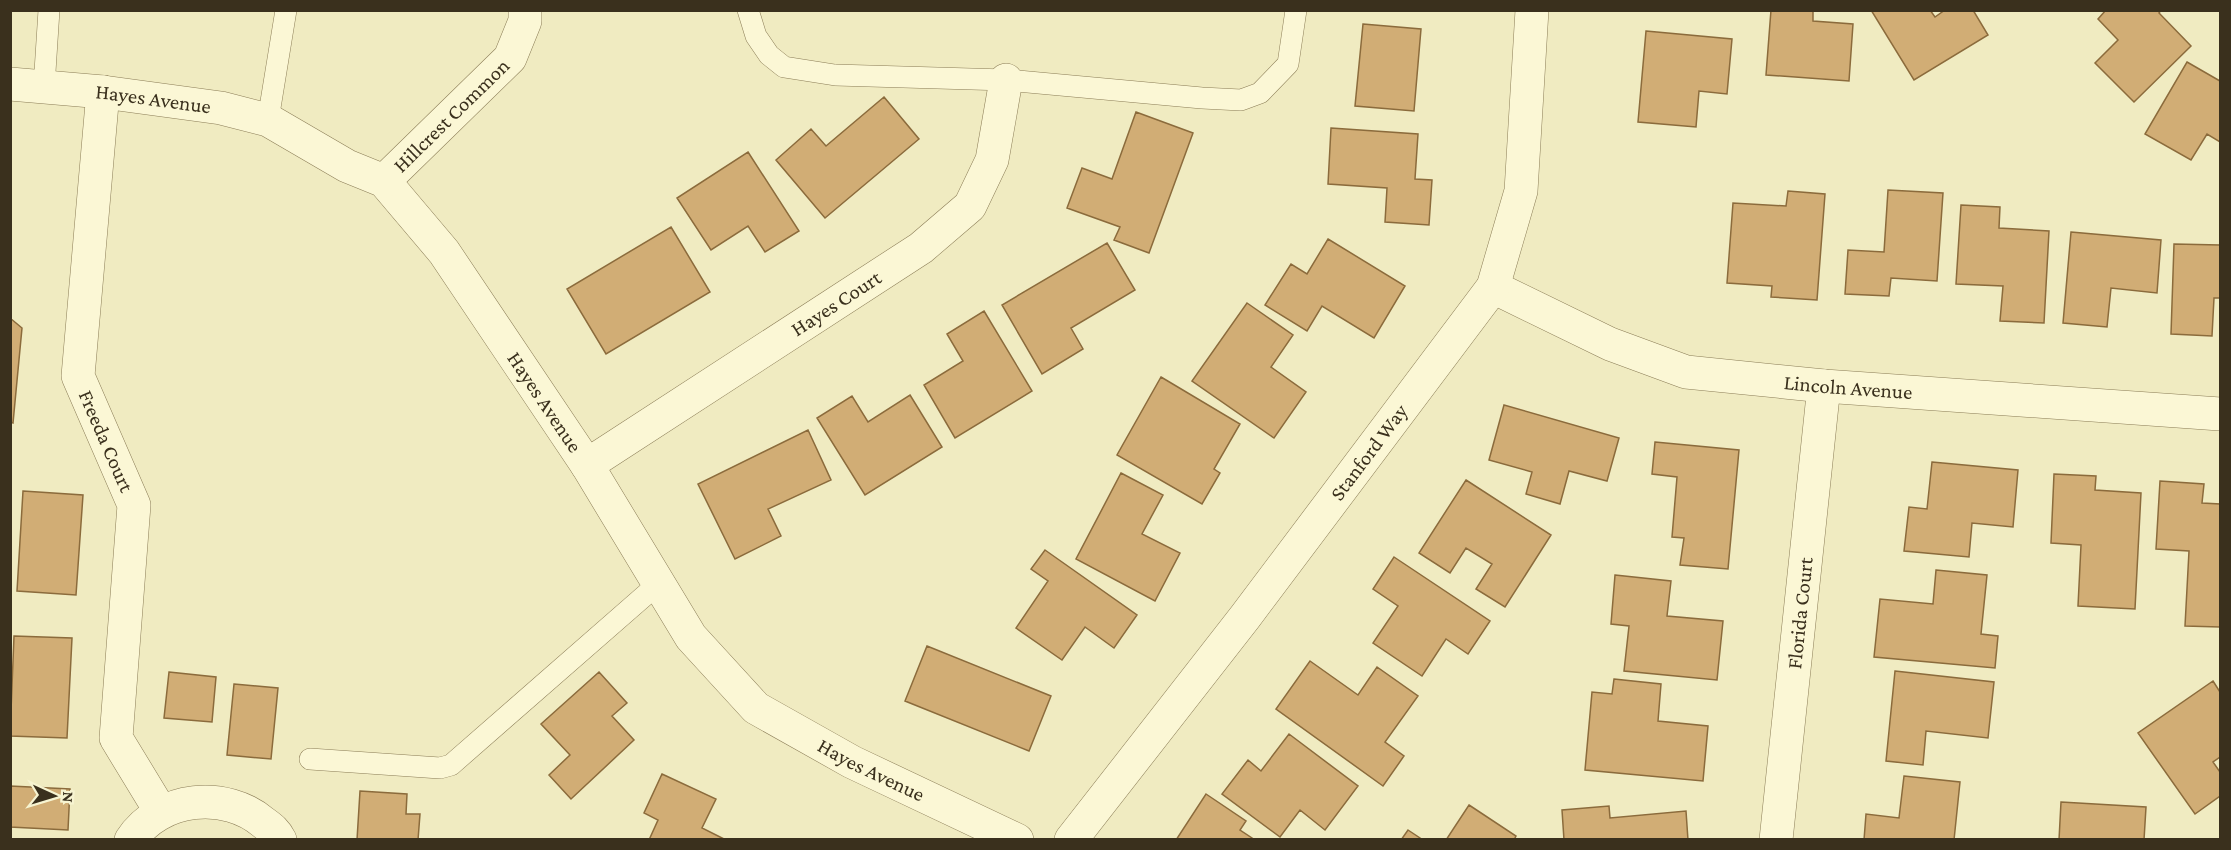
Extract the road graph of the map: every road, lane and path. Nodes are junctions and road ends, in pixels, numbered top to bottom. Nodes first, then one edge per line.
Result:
1 (49, 10) edge
2 (286, 10) edge
3 (525, 10) edge
4 (748, 10) edge
5 (1296, 10) edge
6 (1532, 10) edge
7 (1006, 80) junction
8 (10, 84) edge
9 (44, 87) junction
10 (103, 92) junction
11 (268, 120) junction
12 (384, 181) junction
13 (1493, 287) junction
14 (1824, 386) junction
15 (2220, 414) edge
16 (587, 465) junction
17 (658, 584) junction
18 (310, 759) dead end
19 (161, 812) junction
20 (131, 840) edge
21 (280, 840) edge
22 (1017, 840) edge
23 (1071, 840) edge
24 (1776, 840) edge

1 - 9 lane
2 - 11 lane
3 - 12 street, Hillcrest Common
4 - 7 lane
5 - 7 lane
6 - 13 street, Stanford Way
7 - 16 street, Hayes Court
8 - 9 street, Hayes Avenue
9 - 10 street, Hayes Avenue
10 - 11 street, Hayes Avenue
10 - 19 street, Freeda Court
11 - 12 street, Hayes Avenue
12 - 16 street, Hayes Avenue
13 - 14 street, Lincoln Avenue
13 - 23 street, Stanford Way
14 - 15 street, Lincoln Avenue
14 - 24 street, Florida Court
16 - 17 street, Hayes Avenue
17 - 18 lane
17 - 22 street, Hayes Avenue
19 - 20 street
19 - 21 street

